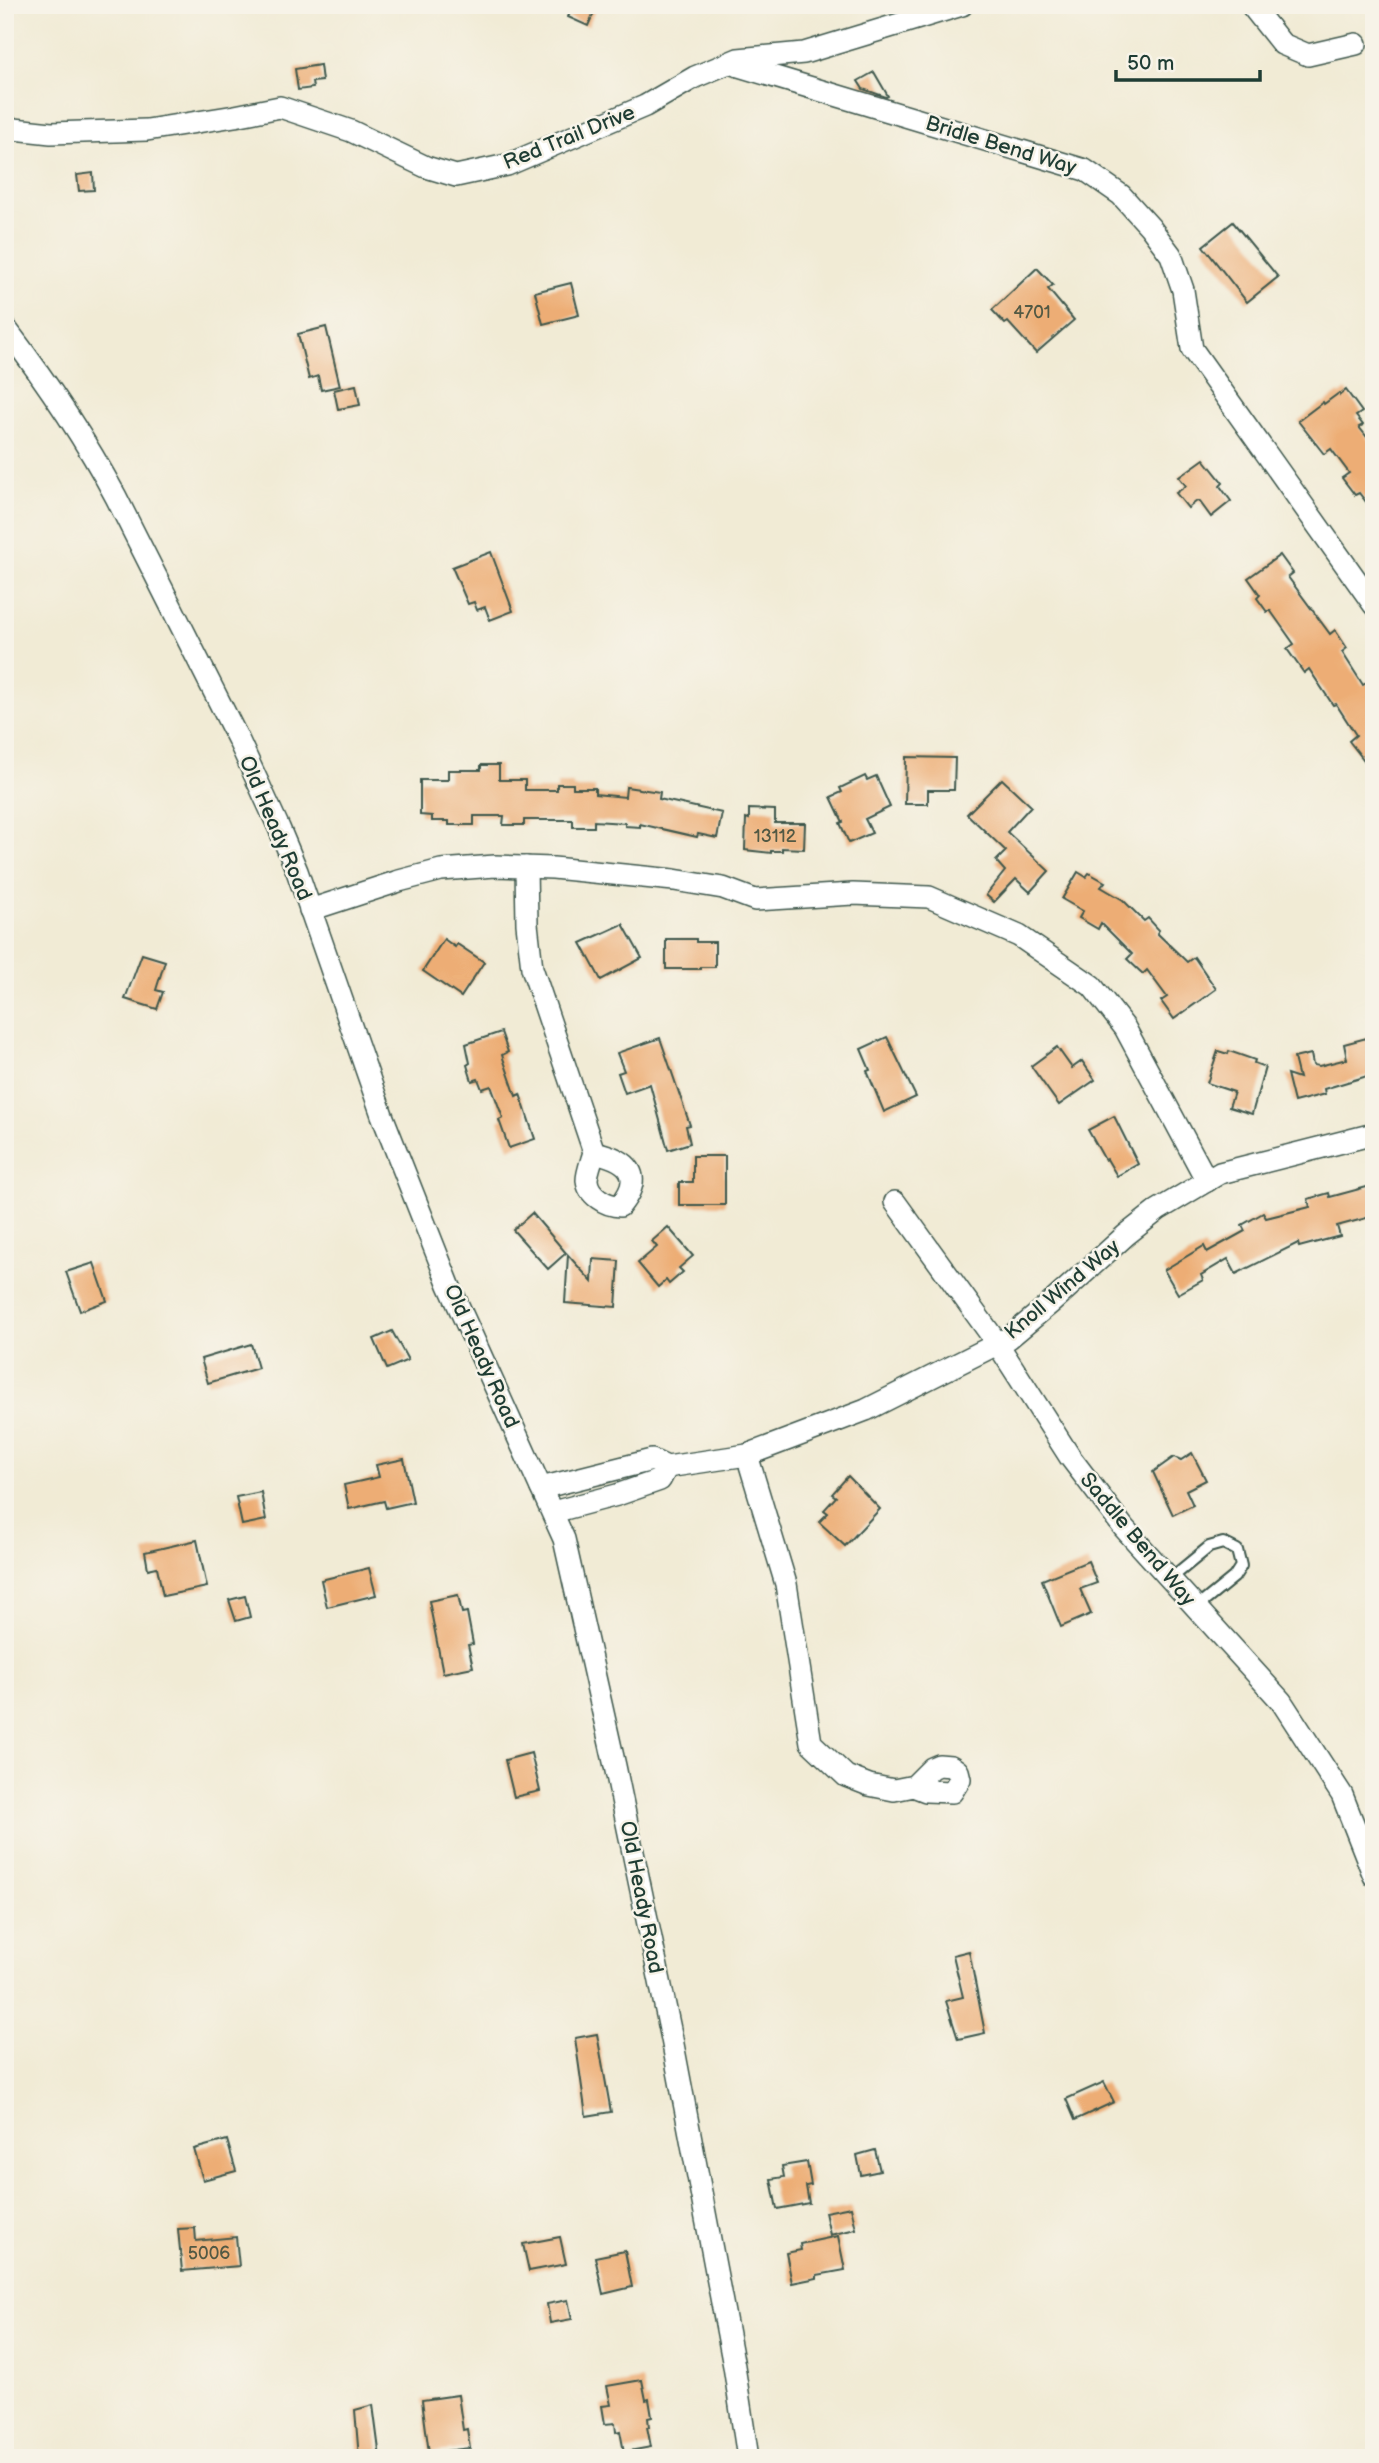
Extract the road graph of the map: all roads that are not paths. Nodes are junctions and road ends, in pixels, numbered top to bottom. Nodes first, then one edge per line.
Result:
1 (962, 5) edge
2 (1251, 5) edge
3 (1356, 44) dead end
4 (728, 63) junction
5 (5, 128) edge
6 (5, 327) edge
7 (1374, 605) edge
8 (526, 867) junction
9 (310, 910) junction
10 (1374, 1134) edge
11 (594, 1152) dead end
12 (1207, 1181) junction
13 (895, 1202) dead end
14 (997, 1343) junction
15 (747, 1455) junction
16 (667, 1467) junction
17 (541, 1488) junction
18 (553, 1512) junction
19 (1170, 1579) junction
20 (1196, 1608) junction
21 (913, 1786) dead end
22 (1374, 1877) edge
23 (748, 2458) edge

1 - 4 street, Red Trail Drive
2 - 3 street
4 - 5 street, Red Trail Drive
4 - 7 street, Bridle Bend Way
6 - 9 street, Old Heady Road
8 - 9 street
8 - 11 street
8 - 12 street
9 - 17 street, Old Heady Road
10 - 12 street, Knoll Wind Way
12 - 14 street, Knoll Wind Way
13 - 14 street, Saddle Bend Way
14 - 15 street, Knoll Wind Way
14 - 19 street, Saddle Bend Way
15 - 16 street, Knoll Wind Way
15 - 21 street
16 - 17 street, Knoll Wind Way
16 - 18 street, Knoll Wind Way
17 - 18 street, Old Heady Road
18 - 23 street, Old Heady Road
19 - 20 street, Saddle Bend Way
19 - 20 lane
20 - 22 street, Saddle Bend Way

